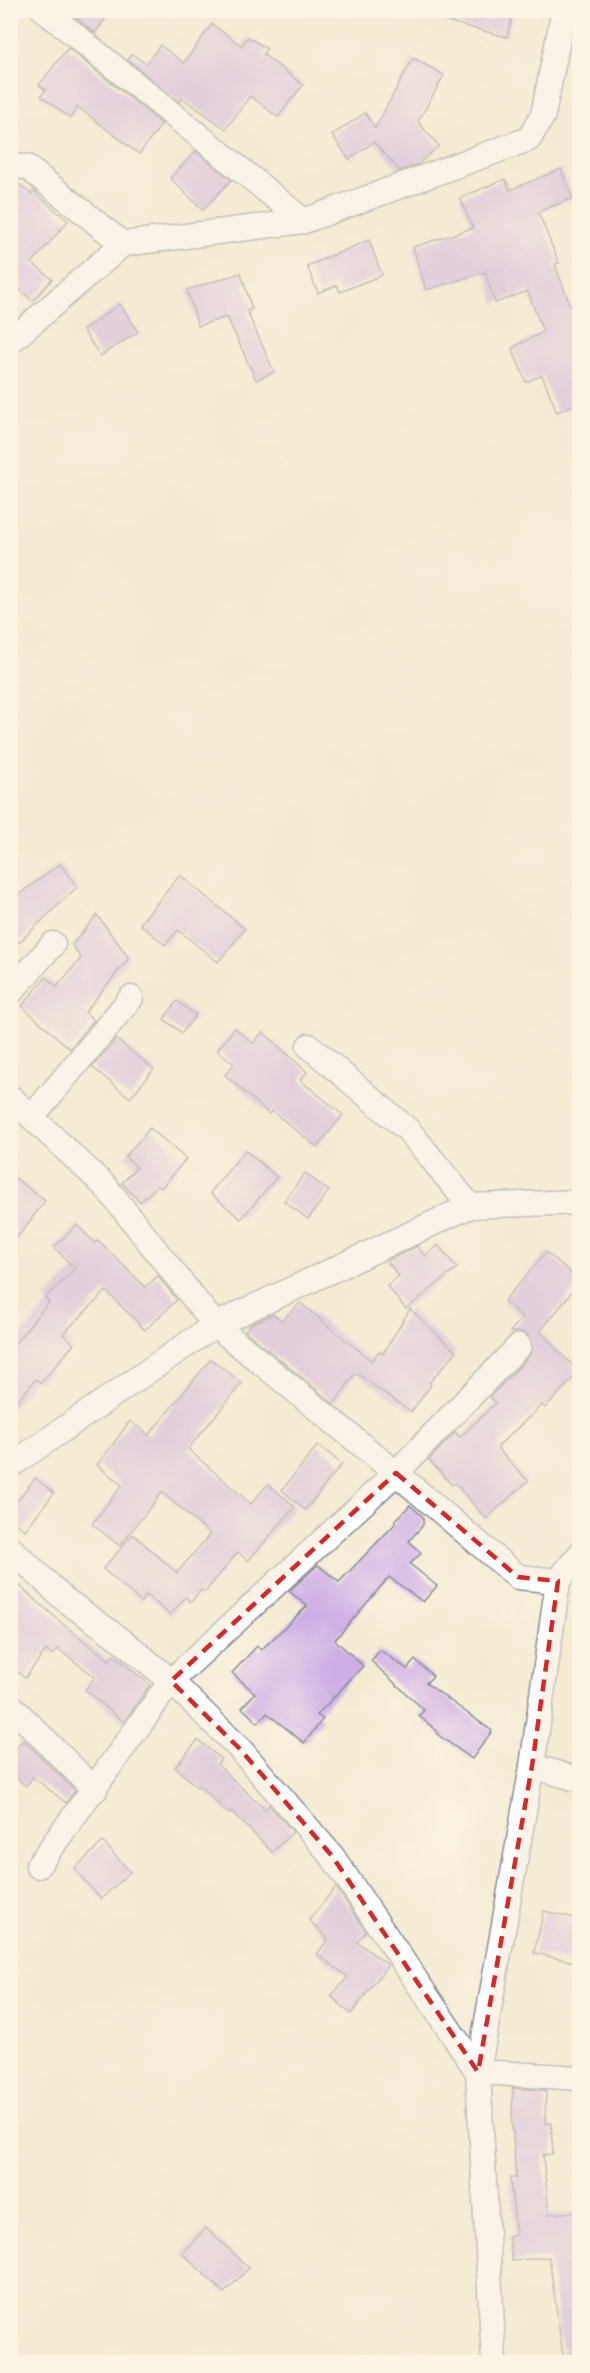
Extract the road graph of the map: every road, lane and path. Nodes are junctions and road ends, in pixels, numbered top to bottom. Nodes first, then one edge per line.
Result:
1 (44, 10) edge
2 (564, 10) edge
3 (570, 10) edge
4 (579, 14) edge
5 (10, 166) edge
6 (303, 221) junction
7 (123, 244) junction
8 (10, 342) edge
9 (53, 944) dead end
10 (10, 993) edge
11 (131, 998) dead end
12 (309, 1046) dead end
13 (10, 1096) edge
14 (32, 1117) junction
15 (579, 1202) edge
16 (470, 1206) junction
17 (215, 1325) junction
18 (519, 1346) dead end
19 (10, 1466) edge
20 (396, 1473) junction
21 (10, 1548) edge
22 (578, 1559) edge
23 (558, 1581) junction
24 (171, 1681) junction
25 (10, 1705) edge
26 (532, 1766) junction
27 (579, 1779) edge
28 (95, 1790) junction
29 (38, 1866) dead end
30 (478, 2072) junction
31 (579, 2078) edge
32 (494, 2362) edge

1 - 6 street
2 - 6 street
3 - 4 street
5 - 7 street
6 - 7 street
7 - 8 street
9 - 10 street
11 - 14 street
12 - 16 street
13 - 14 street
14 - 17 street
15 - 16 street
16 - 17 street
17 - 19 street
17 - 20 street
18 - 20 street
20 - 23 street
20 - 24 street
21 - 24 street
22 - 23 street
23 - 26 street
24 - 28 street
24 - 30 street
25 - 28 street
26 - 27 street
26 - 30 street
28 - 29 street
30 - 31 street
30 - 32 street

